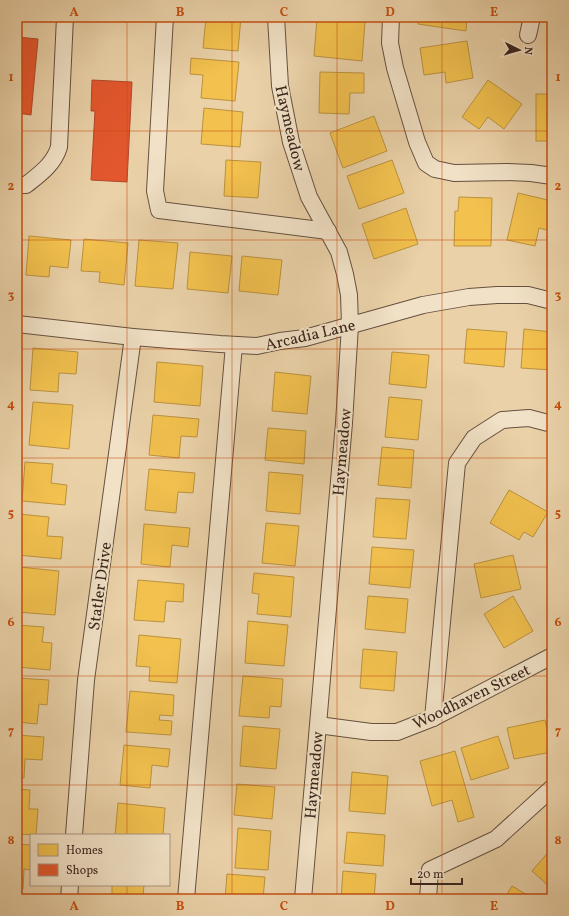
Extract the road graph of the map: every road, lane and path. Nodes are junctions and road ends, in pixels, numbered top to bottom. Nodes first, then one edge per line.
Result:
1 (65, 17) edge
2 (165, 17) edge
3 (276, 17) edge
4 (391, 17) edge
5 (532, 17) edge
6 (528, 35) dead end
7 (552, 176) edge
8 (17, 185) edge
9 (328, 231) junction
10 (552, 301) edge
11 (17, 324) edge
12 (350, 325) junction
13 (133, 337) junction
14 (234, 345) junction
15 (552, 424) edge
16 (552, 656) edge
17 (433, 718) junction
18 (318, 725) junction
19 (552, 788) edge
20 (74, 834) edge
21 (70, 886) edge
22 (69, 899) edge
23 (186, 899) edge
24 (303, 899) edge
25 (428, 899) edge

1 - 8 street
2 - 9 street
3 - 9 street, Haymeadow
4 - 7 street
5 - 6 street
9 - 12 street, Haymeadow
10 - 12 street, Arcadia Lane
11 - 13 street, Arcadia Lane
12 - 14 street, Arcadia Lane
12 - 18 street, Haymeadow
13 - 14 street, Arcadia Lane
13 - 20 street, Statler Drive
14 - 23 street
15 - 17 street
16 - 17 street, Woodhaven Street
17 - 18 street, Woodhaven Street
18 - 24 street, Haymeadow
19 - 25 street
21 - 22 street

